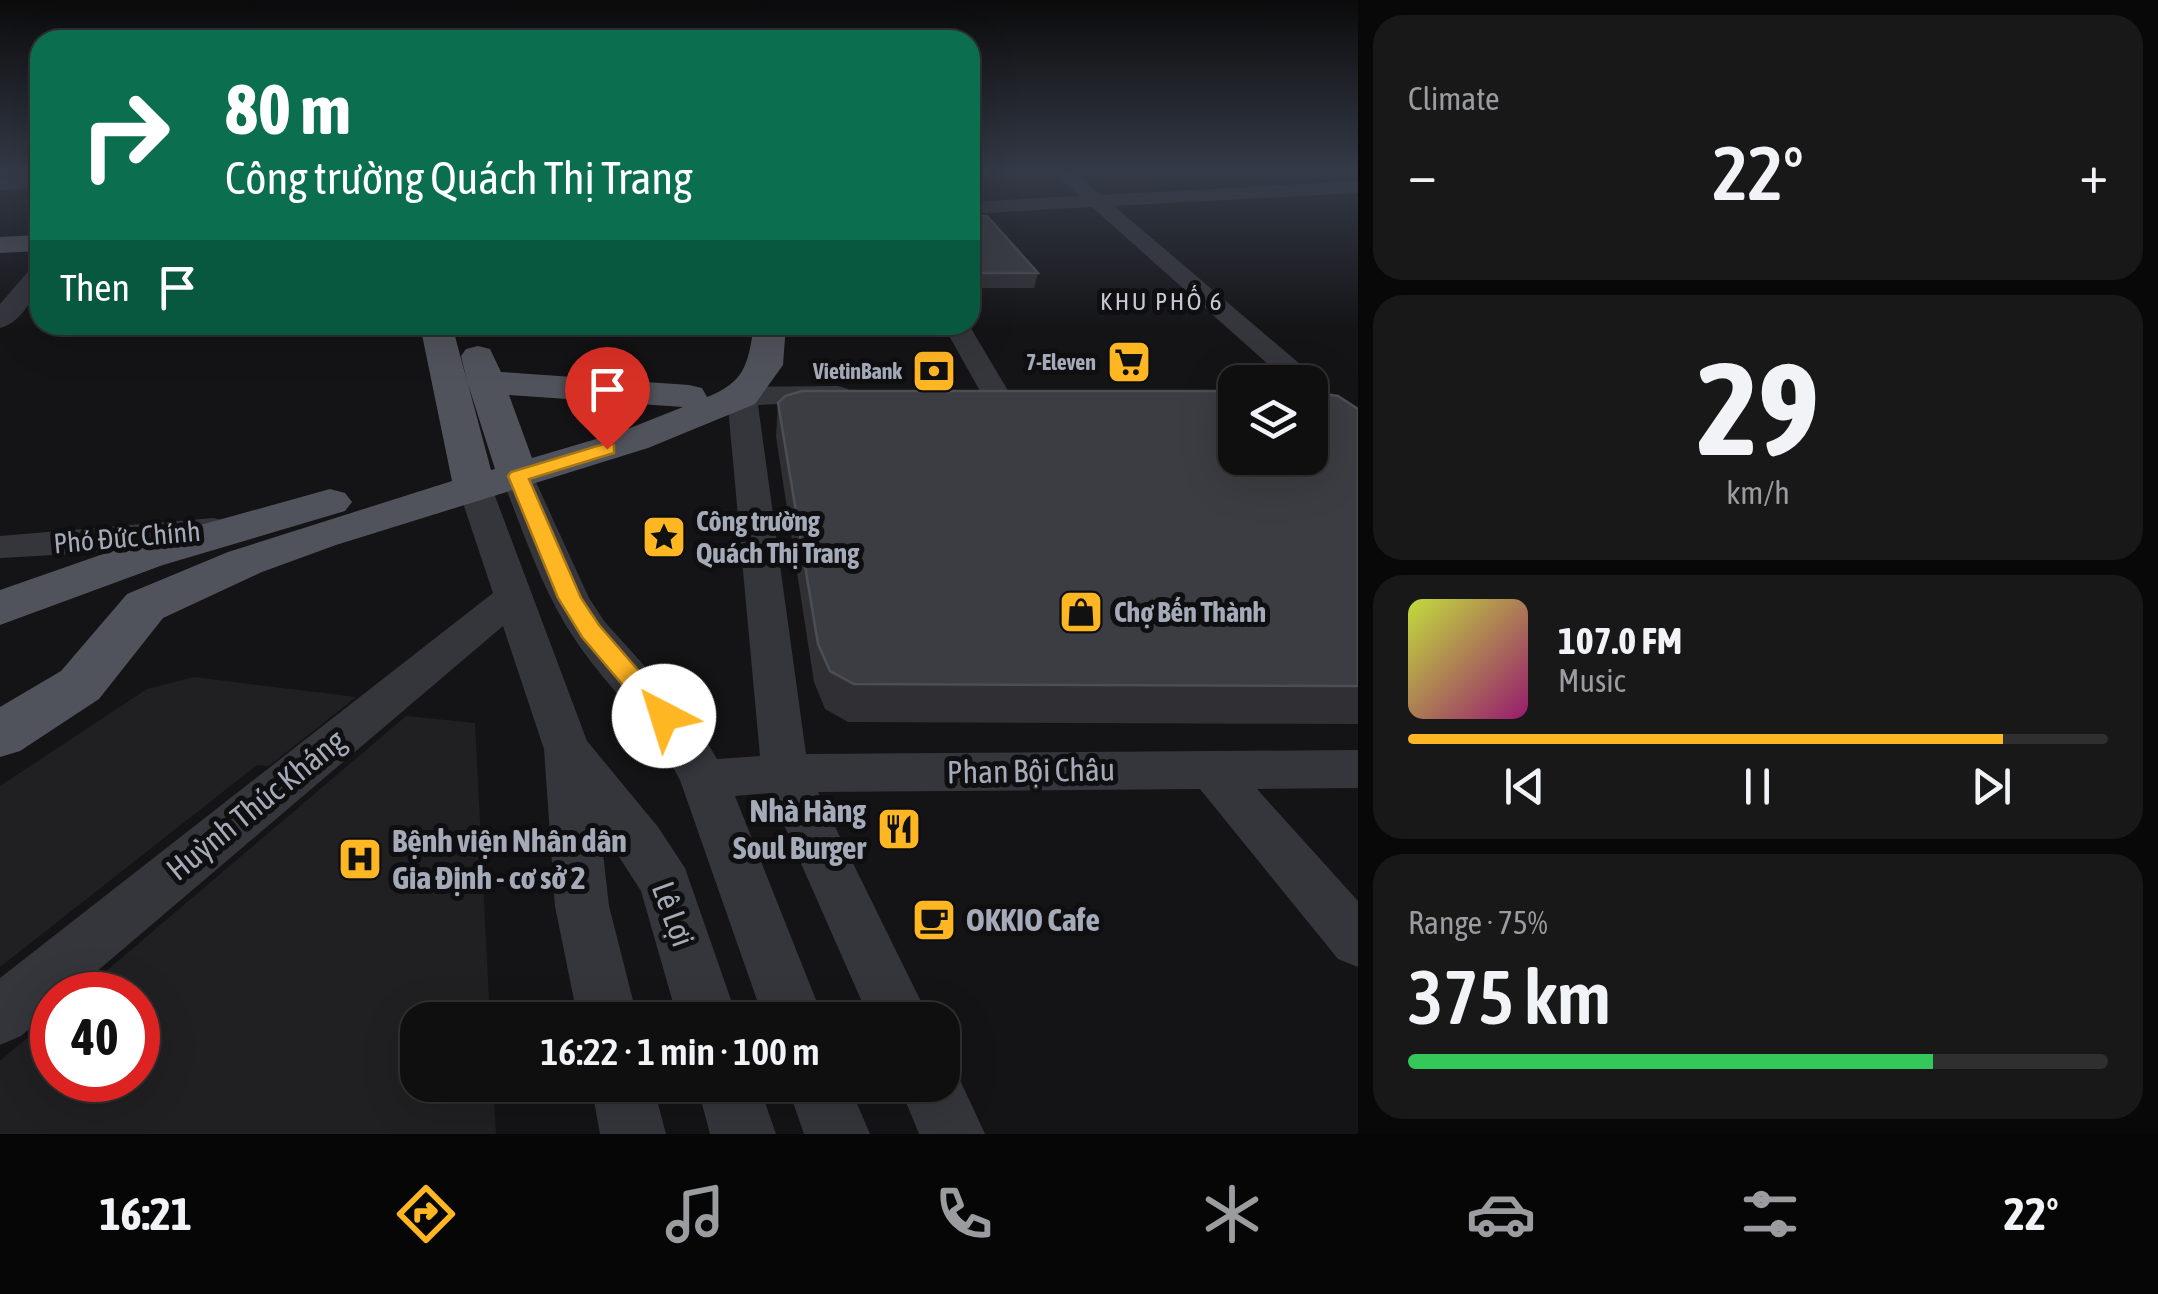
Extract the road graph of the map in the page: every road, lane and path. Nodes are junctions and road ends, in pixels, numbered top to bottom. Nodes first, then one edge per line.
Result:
1 (1122, 224) edge
2 (30, 243) edge
3 (0, 244) edge
4 (30, 284) edge
5 (0, 320) edge
6 (443, 335) edge
7 (469, 335) edge
8 (740, 335) edge
9 (769, 335) edge
10 (962, 335) edge
11 (1282, 365) edge
12 (472, 379) junction
13 (957, 394) edge
14 (995, 394) junction
15 (1032, 394) edge
16 (862, 395) edge
17 (689, 396) junction
18 (742, 396) junction
19 (493, 471) junction
20 (250, 523) junction
21 (2, 547) edge
22 (514, 596) junction
23 (17, 601) edge
24 (0, 734) edge
25 (567, 749) junction
26 (1358, 768) edge
27 (1211, 769) junction
28 (785, 773) junction
29 (704, 778) junction
30 (1358, 941) edge
31 (604, 1002) edge
32 (702, 1002) edge
33 (787, 1002) edge
34 (892, 1002) edge
35 (0, 1015) edge
36 (626, 1102) edge
37 (733, 1102) edge
38 (825, 1102) edge
39 (938, 1102) edge
40 (634, 1134) edge
41 (743, 1134) edge
42 (837, 1134) edge
43 (952, 1134) edge

1 - 11 street
2 - 3 main road
4 - 5 street
6 - 12 main road
7 - 12 main road
8 - 17 main road
9 - 18 main road
10 - 14 street
12 - 17 main road
12 - 19 main road
13 - 14 street
14 - 15 street
16 - 18 street
17 - 19 main road
18 - 19 main road
18 - 28 street
19 - 20 main road
19 - 22 street
19 - 24 main road
19 - 29 street
20 - 21 street, Phó Đức Chính
20 - 23 main road
21 - 23 street, Phó Đức Chính
22 - 25 street
22 - 35 street, Huỳnh Thúc Kháng
25 - 31 street
25 - 32 street, Lê Lợi
26 - 27 street, Phan Bội Châu
27 - 28 street, Phan Bội Châu
27 - 30 street
28 - 29 street, Phan Bội Châu
28 - 34 street
29 - 33 street
36 - 40 street
37 - 41 street
38 - 42 street
39 - 43 street

